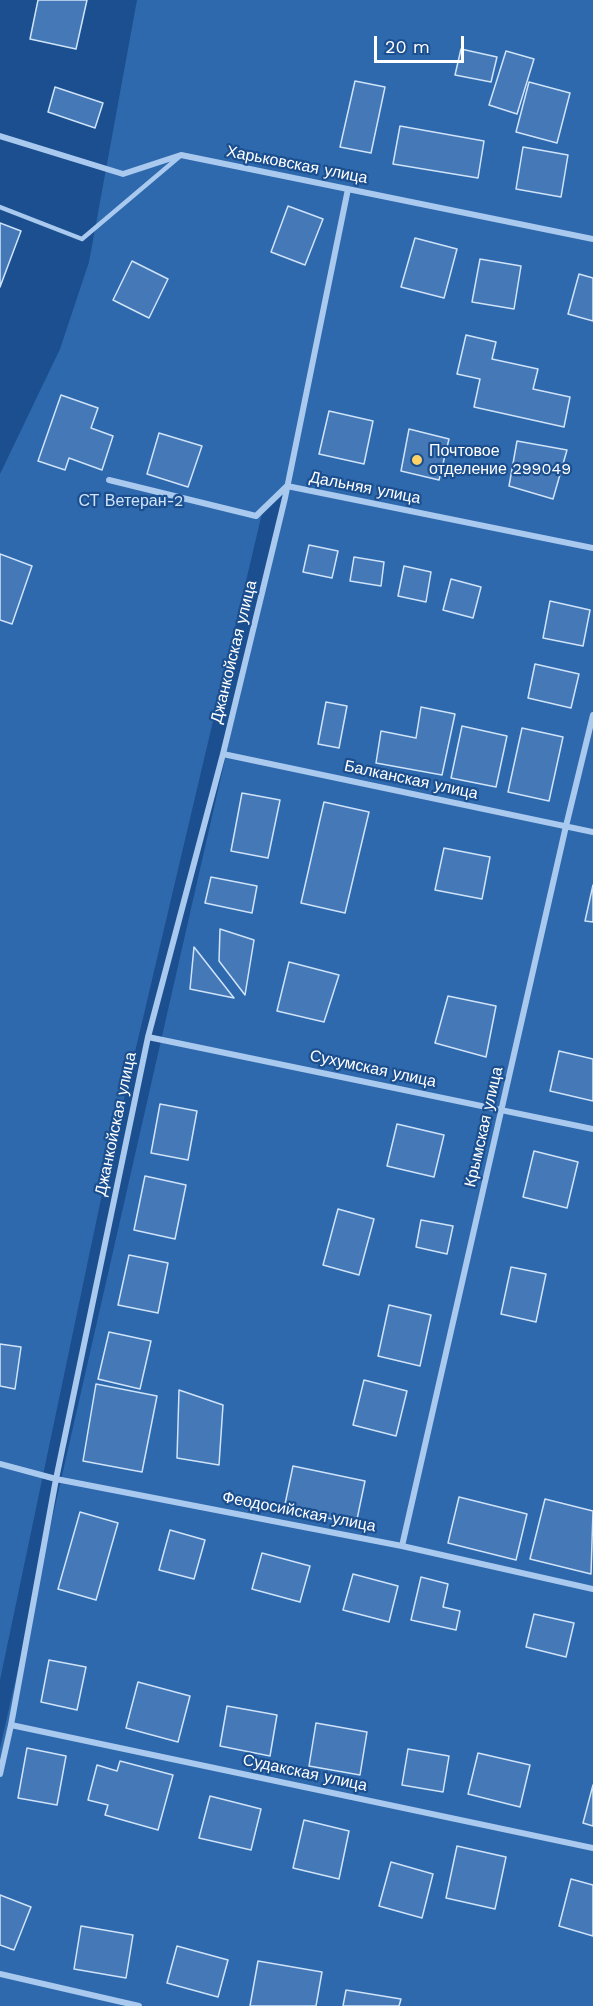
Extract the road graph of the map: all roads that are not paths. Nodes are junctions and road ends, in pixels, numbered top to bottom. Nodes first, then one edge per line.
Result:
1 (0, 136) edge
2 (181, 155) junction
3 (348, 189) junction
4 (0, 207) edge
5 (593, 239) edge
6 (109, 480) dead end
7 (287, 486) junction
8 (593, 548) edge
9 (593, 715) edge
10 (223, 754) junction
11 (566, 826) junction
12 (593, 832) edge
13 (148, 1037) junction
14 (502, 1109) junction
15 (593, 1128) edge
16 (0, 1464) edge
17 (56, 1479) junction
18 (402, 1546) junction
19 (593, 1589) edge
20 (11, 1725) junction
21 (0, 1774) edge
22 (593, 1848) edge
23 (0, 1974) edge
24 (139, 2006) edge

1 - 2 street, Харьковская улица
2 - 3 street, Харьковская улица
2 - 4 lane
3 - 5 street, Харьковская улица
3 - 7 street, Джанкойская улица
6 - 7 street, Дальняя улица
7 - 8 street, Дальняя улица
7 - 10 street, Джанкойская улица
9 - 11 street, Крымская улица
10 - 11 street, Балканская улица
10 - 13 street, Джанкойская улица
11 - 12 street, Балканская улица
11 - 14 street, Крымская улица
13 - 14 street, Сухумская улица
13 - 17 street, Джанкойская улица
14 - 15 street, Сухумская улица
14 - 18 street, Крымская улица
16 - 17 street, Феодосийская улица
17 - 18 street, Феодосийская улица
17 - 20 street, Джанкойская улица
18 - 19 street, Феодосийская улица
20 - 21 street, Джанкойская улица
20 - 22 street, Судакская улица
23 - 24 street

